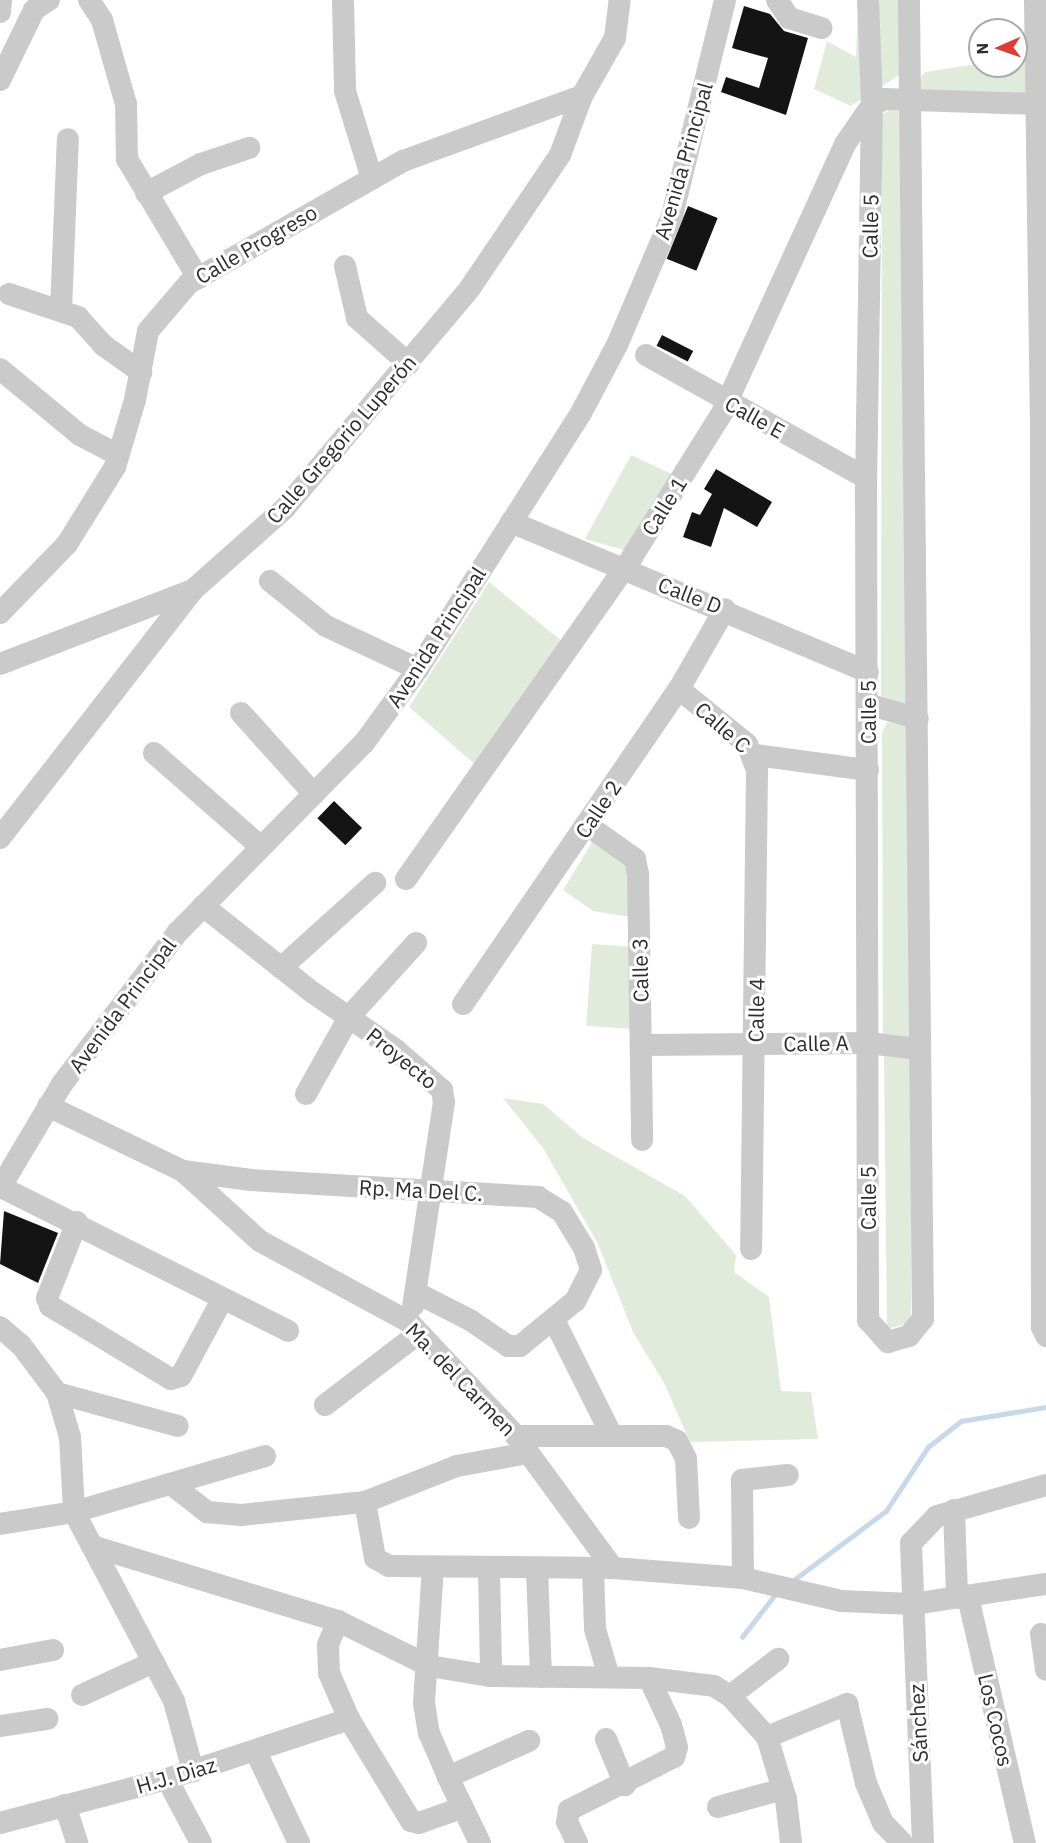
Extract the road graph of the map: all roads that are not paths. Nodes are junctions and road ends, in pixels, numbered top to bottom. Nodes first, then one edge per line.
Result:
1 (1, 0) edge
2 (49, 0) edge
3 (90, 0) edge
4 (343, 0) edge
5 (620, 0) edge
6 (725, 0) edge
7 (777, 0) edge
8 (868, 0) edge
9 (909, 0) edge
10 (1035, 0) edge
11 (0, 12) edge
12 (820, 28) dead end
13 (0, 80) edge
14 (582, 96) junction
15 (911, 101) junction
16 (1036, 104) junction
17 (872, 105) junction
18 (68, 139) dead end
19 (249, 148) dead end
20 (372, 179) junction
21 (146, 193) junction
22 (345, 266) dead end
23 (198, 278) junction
24 (9, 294) dead end
25 (61, 310) junction
26 (646, 354) dead end
27 (409, 363) junction
28 (0, 369) edge
29 (141, 372) junction
30 (727, 402) junction
31 (1044, 416) edge
32 (118, 455) junction
33 (866, 478) junction
34 (511, 522) junction
35 (621, 569) junction
36 (270, 580) dead end
37 (193, 590) junction
38 (725, 609) junction
39 (0, 613) edge
40 (0, 664) edge
41 (418, 669) junction
42 (868, 672) junction
43 (679, 689) junction
44 (868, 704) junction
45 (241, 713) dead end
46 (918, 720) junction
47 (154, 753) dead end
48 (756, 763) junction
49 (868, 770) junction
50 (314, 794) junction
51 (587, 825) junction
52 (0, 838) edge
53 (261, 847) junction
54 (406, 879) dead end
55 (375, 883) dead end
56 (203, 906) junction
57 (416, 943) dead end
58 (281, 968) junction
59 (462, 1004) dead end
60 (349, 1017) junction
61 (868, 1043) junction
62 (755, 1044) junction
63 (642, 1045) junction
64 (918, 1049) junction
65 (306, 1094) dead end
66 (48, 1106) junction
67 (642, 1140) dead end
68 (1044, 1158) edge
69 (183, 1171) junction
70 (0, 1188) edge
71 (432, 1191) junction
72 (77, 1222) junction
73 (751, 1249) dead end
74 (417, 1293) junction
75 (222, 1300) junction
76 (555, 1322) junction
77 (0, 1327) edge
78 (414, 1327) junction
79 (288, 1331) dead end
80 (1046, 1336) edge
81 (57, 1393) junction
82 (325, 1405) dead end
83 (178, 1426) dead end
84 (612, 1436) junction
85 (522, 1444) junction
86 (265, 1456) dead end
87 (788, 1475) dead end
88 (171, 1484) junction
89 (1046, 1485) edge
90 (365, 1502) junction
91 (954, 1510) junction
92 (74, 1512) junction
93 (689, 1518) dead end
94 (0, 1524) edge
95 (92, 1546) junction
96 (433, 1567) junction
97 (489, 1567) junction
98 (537, 1568) junction
99 (603, 1568) junction
100 (754, 1580) junction
101 (1046, 1584) edge
102 (963, 1598) junction
103 (913, 1604) junction
104 (338, 1621) junction
105 (1041, 1634) dead end
106 (53, 1650) dead end
107 (778, 1659) dead end
108 (0, 1660) edge
109 (154, 1662) junction
110 (429, 1666) junction
111 (1046, 1670) edge
112 (491, 1676) junction
113 (541, 1677) junction
114 (609, 1677) junction
115 (649, 1678) junction
116 (81, 1695) dead end
117 (730, 1696) junction
118 (47, 1719) dead end
119 (348, 1719) junction
120 (0, 1726) edge
121 (766, 1737) junction
122 (606, 1739) dead end
123 (529, 1741) dead end
124 (256, 1752) junction
125 (193, 1771) junction
126 (448, 1777) junction
127 (167, 1779) junction
128 (625, 1785) junction
129 (783, 1789) junction
130 (65, 1805) junction
131 (718, 1807) dead end
132 (461, 1808) junction
133 (0, 1823) edge
134 (77, 1843) edge
135 (201, 1843) edge
136 (299, 1843) edge
137 (480, 1843) edge
138 (578, 1843) edge
139 (791, 1843) edge
140 (902, 1843) edge
141 (923, 1843) edge
142 (1025, 1843) edge

1 - 11 street
2 - 13 street
3 - 21 street
4 - 20 street
5 - 14 street, Calle Gregorio Luperón
6 - 34 street, Avenida Principal
7 - 12 street
8 - 17 street, Calle 5
9 - 15 street
10 - 16 street
14 - 20 street, Calle Progreso
14 - 27 street, Calle Gregorio Luperón
15 - 16 street
15 - 17 street
15 - 46 street
16 - 31 street
17 - 30 street, Calle 1
17 - 33 street, Calle 5
18 - 25 street
19 - 21 street
20 - 23 street, Calle Progreso
21 - 23 street
22 - 27 street
23 - 29 street, Calle Progreso
24 - 25 street
25 - 29 street
26 - 30 street, Calle E
27 - 37 street, Calle Gregorio Luperón
28 - 32 street
29 - 32 street, Calle Progreso
30 - 33 street, Calle E
30 - 35 street, Calle 1
31 - 68 street
32 - 39 street, Calle Progreso
33 - 42 street, Calle 5
34 - 35 street, Calle D
34 - 41 street, Avenida Principal
35 - 38 street, Calle D
35 - 54 street, Calle 1
36 - 41 street
37 - 40 street
37 - 52 street, Calle Gregorio Luperón
38 - 42 street, Calle D
38 - 43 street, Calle 2
41 - 50 street, Avenida Principal
42 - 44 street, Calle 5
43 - 48 street, Calle C
43 - 51 street, Calle 2
44 - 46 street
44 - 49 street, Calle 5
45 - 50 street
46 - 64 street
47 - 53 street
48 - 49 street
48 - 62 street, Calle 4
49 - 61 street, Calle 5
50 - 53 street, Avenida Principal
51 - 59 street, Calle 2
51 - 63 street, Calle 3
53 - 56 street, Avenida Principal
55 - 58 street
56 - 58 street, Proyecto
56 - 66 street, Avenida Principal
57 - 60 street
58 - 60 street, Proyecto
60 - 65 street
60 - 71 street, Proyecto
61 - 62 street, Calle A
61 - 64 street, Calle A
61 - 64 street, Calle 5
62 - 63 street, Calle A
62 - 73 street, Calle 4
63 - 67 street, Calle 3
66 - 69 street
66 - 70 street, Avenida Principal
68 - 80 street
69 - 71 street, Rp. Ma Del C.
69 - 78 street, Ma. del Carmen
70 - 72 street
71 - 74 street, Proyecto
71 - 76 street, Rp. Ma Del C.
72 - 75 street
72 - 75 street
74 - 76 street
74 - 78 street, Proyecto
75 - 79 street
76 - 84 street
77 - 81 street
78 - 82 street
78 - 85 street, Ma. del Carmen
81 - 83 street
81 - 92 street
84 - 85 street
84 - 93 street
85 - 90 street
85 - 99 street, Ma. del Carmen
86 - 88 street
87 - 100 street
88 - 90 street
88 - 92 street
89 - 91 street, Sánchez
90 - 96 street
91 - 102 street, Los Cocos
91 - 103 street, Sánchez
92 - 94 street
92 - 95 street
95 - 104 street
95 - 109 street
96 - 97 street
96 - 110 street
97 - 98 street
97 - 112 street
98 - 99 street
98 - 113 street
99 - 100 street
99 - 114 street
100 - 103 street
101 - 102 street
102 - 103 street
102 - 142 street, Los Cocos
103 - 141 street, Sánchez
104 - 110 street
104 - 119 street
105 - 111 street
106 - 108 street
107 - 117 street
109 - 116 street
109 - 125 street
110 - 112 street
110 - 126 street
112 - 113 street
113 - 114 street
114 - 115 street
115 - 117 street
115 - 128 street
117 - 121 street
118 - 120 street
119 - 124 street, H.J. Diaz
119 - 132 street
121 - 129 street
121 - 140 street
122 - 128 street
123 - 126 street
124 - 125 street, H.J. Diaz
124 - 136 street
125 - 127 street, H.J. Diaz
126 - 132 street
127 - 130 street, H.J. Diaz
127 - 135 street
128 - 138 street
129 - 131 street
129 - 139 street
130 - 133 street, H.J. Diaz
130 - 134 street
132 - 137 street

